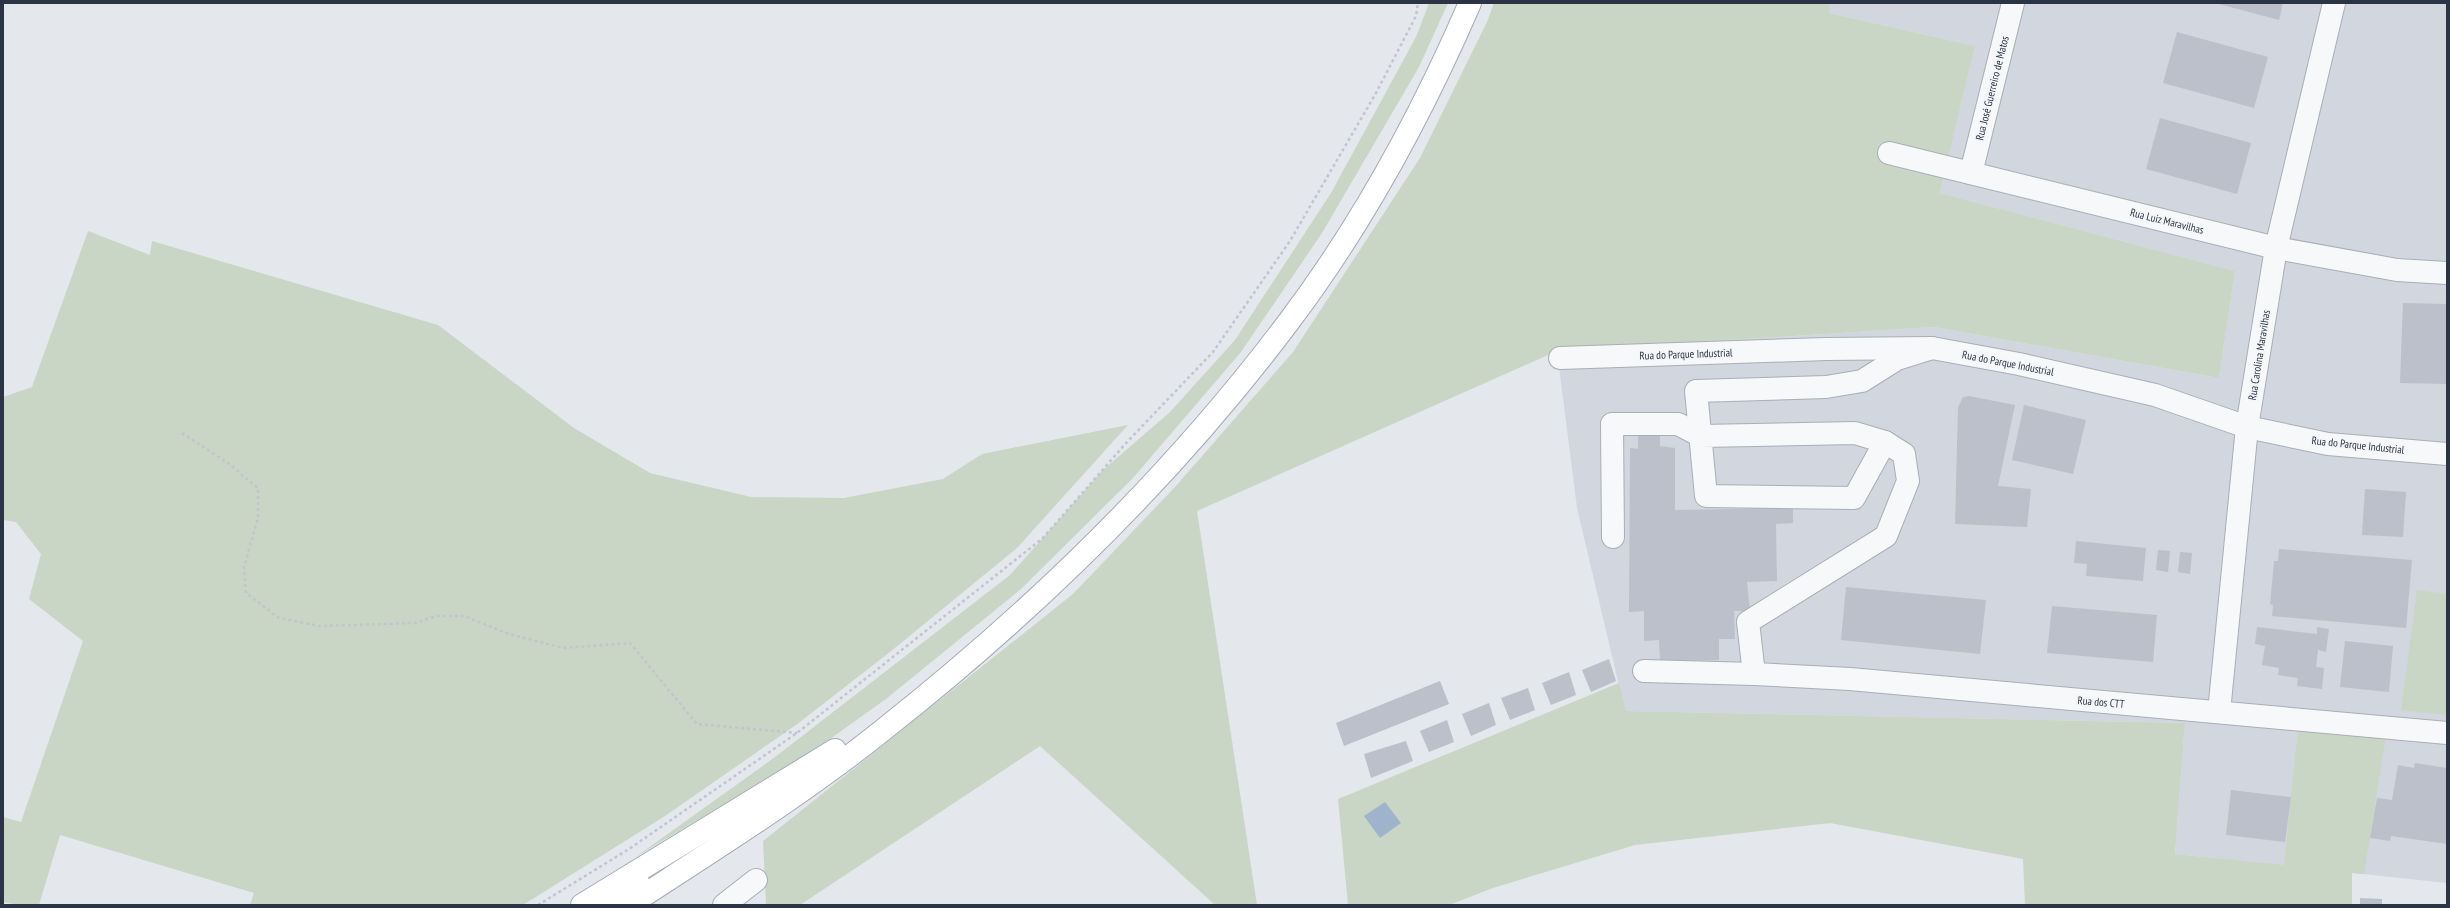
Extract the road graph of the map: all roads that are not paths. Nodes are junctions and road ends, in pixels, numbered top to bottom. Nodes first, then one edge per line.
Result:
1 (1470, 3) edge
2 (2013, 3) edge
3 (2334, 3) edge
4 (1889, 153) dead end
5 (1971, 173) junction
6 (2276, 248) junction
7 (2447, 273) edge
8 (1932, 348) junction
9 (1560, 358) dead end
10 (2247, 427) junction
11 (1701, 436) junction
12 (1885, 442) junction
13 (2447, 454) edge
14 (1613, 537) dead end
15 (1644, 671) dead end
16 (1754, 674) junction
17 (2219, 712) junction
18 (881, 726) junction
19 (2447, 733) edge
20 (756, 880) dead end
21 (582, 905) edge
22 (607, 905) edge
23 (629, 905) edge
24 (652, 905) edge
25 (724, 905) edge

1 - 18 main road
2 - 5 street, Rua José Guerreiro de Matos
3 - 6 street, Rua Carolina Maravilhas
4 - 5 street, Rua Luiz Maravilhas
5 - 6 street, Rua Luiz Maravilhas
6 - 7 street, Rua Luiz Maravilhas
6 - 10 street, Rua Carolina Maravilhas
8 - 9 street, Rua do Parque Industrial
8 - 10 street, Rua do Parque Industrial
8 - 11 street
10 - 13 street, Rua do Parque Industrial
10 - 17 street, Rua Carolina Maravilhas
11 - 12 street
11 - 12 street
11 - 14 street
12 - 16 street
15 - 16 street, Rua dos CTT
16 - 17 street, Rua dos CTT
17 - 19 street, Rua dos CTT
18 - 21 main road
18 - 22 main road
18 - 23 main road
18 - 24 main road
20 - 25 street

